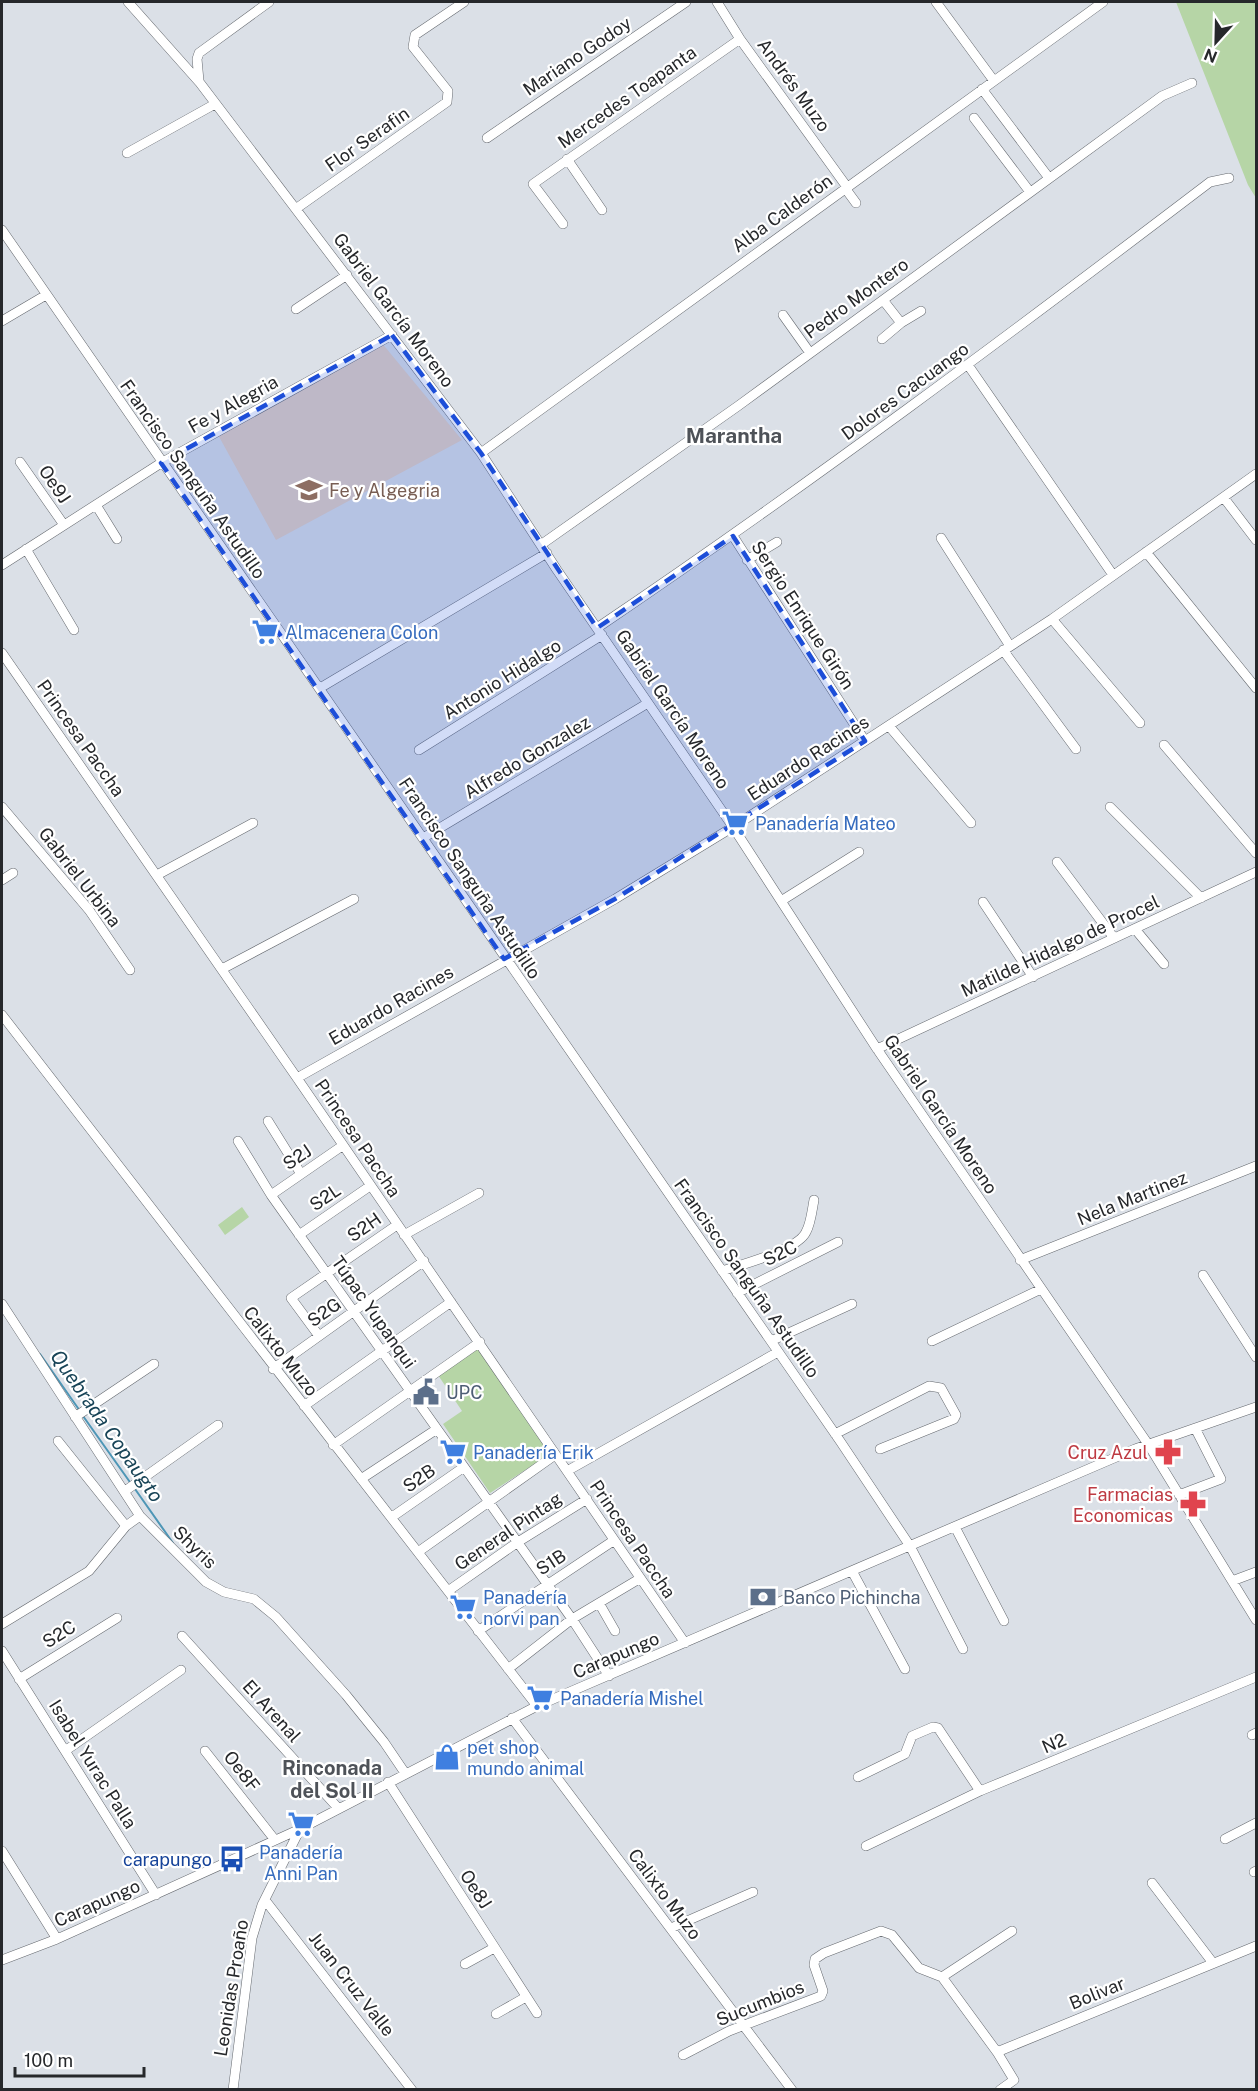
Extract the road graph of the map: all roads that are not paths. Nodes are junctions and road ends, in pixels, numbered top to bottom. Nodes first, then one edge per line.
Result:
1 (128, 2) edge
2 (268, 2) edge
3 (464, 2) edge
4 (686, 2) edge
5 (717, 2) edge
6 (936, 2) edge
7 (1103, 2) edge
8 (740, 39) junction
9 (994, 81) junction
10 (200, 83) junction
11 (1192, 83) dead end
12 (982, 89) junction
13 (215, 104) junction
14 (974, 118) dead end
15 (487, 138) dead end
16 (127, 153) dead end
17 (567, 159) junction
18 (1050, 178) junction
19 (1229, 178) dead end
20 (846, 187) junction
21 (1030, 192) junction
22 (856, 203) dead end
23 (297, 208) junction
24 (602, 210) dead end
25 (563, 224) dead end
26 (2, 230) edge
27 (347, 275) junction
28 (46, 294) junction
29 (883, 300) junction
30 (296, 309) dead end
31 (921, 311) dead end
32 (783, 315) dead end
33 (2, 321) edge
34 (902, 323) junction
35 (392, 335) junction
36 (882, 339) dead end
37 (810, 352) junction
38 (968, 365) junction
39 (481, 453) junction
40 (20, 462) dead end
41 (161, 463) junction
42 (1257, 474) edge
43 (1224, 498) junction
44 (96, 505) junction
45 (64, 525) junction
46 (733, 536) junction
47 (941, 538) dead end
48 (117, 539) dead end
49 (1257, 540) edge
50 (777, 542) dead end
51 (542, 544) junction
52 (26, 549) junction
53 (1146, 552) junction
54 (547, 553) junction
55 (3, 560) edge
56 (747, 560) junction
57 (1113, 575) junction
58 (1052, 618) junction
59 (74, 630) dead end
60 (600, 632) junction
61 (1006, 648) junction
62 (2, 653) edge
63 (320, 688) junction
64 (1257, 688) edge
65 (648, 703) junction
66 (1140, 723) dead end
67 (889, 726) junction
68 (865, 741) junction
69 (1164, 745) dead end
70 (1076, 749) dead end
71 (419, 750) dead end
72 (2, 807) edge
73 (1110, 807) dead end
74 (971, 823) dead end
75 (254, 824) dead end
76 (733, 827) junction
77 (423, 838) junction
78 (859, 852) dead end
79 (1257, 853) edge
80 (1057, 862) dead end
81 (1257, 872) edge
82 (14, 873) dead end
83 (157, 875) junction
84 (2, 880) edge
85 (1201, 898) junction
86 (354, 899) dead end
87 (781, 901) junction
88 (983, 902) dead end
89 (1135, 929) junction
90 (1114, 938) junction
91 (504, 959) junction
92 (1164, 964) dead end
93 (222, 969) junction
94 (130, 970) dead end
95 (1033, 976) junction
96 (2, 1014) edge
97 (877, 1049) junction
98 (297, 1078) junction
99 (268, 1120) dead end
100 (238, 1142) dead end
101 (342, 1146) junction
102 (1257, 1166) edge
103 (301, 1174) junction
104 (370, 1186) junction
105 (479, 1193) dead end
106 (271, 1195) junction
107 (814, 1200) dead end
108 (397, 1225) junction
109 (299, 1235) junction
110 (404, 1235) junction
111 (838, 1242) dead end
112 (1020, 1260) junction
113 (424, 1261) junction
114 (722, 1271) junction
115 (326, 1274) junction
116 (1203, 1275) dead end
117 (1041, 1289) junction
118 (737, 1293) junction
119 (452, 1302) junction
120 (2, 1304) edge
121 (852, 1305) dead end
122 (354, 1311) junction
123 (319, 1336) junction
124 (771, 1341) junction
125 (932, 1341) dead end
126 (480, 1342) junction
127 (383, 1352) junction
128 (778, 1352) junction
129 (1257, 1357) edge
130 (154, 1364) dead end
131 (273, 1369) junction
132 (410, 1391) junction
133 (304, 1406) junction
134 (1257, 1407) edge
135 (75, 1417) junction
136 (218, 1425) dead end
137 (1195, 1428) junction
138 (437, 1429) junction
139 (835, 1434) junction
140 (58, 1441) dead end
141 (1148, 1444) junction
142 (333, 1445) junction
143 (880, 1449) dead end
144 (555, 1455) junction
145 (464, 1467) junction
146 (567, 1471) junction
147 (361, 1479) junction
148 (125, 1491) junction
149 (1179, 1495) junction
150 (587, 1499) junction
151 (488, 1501) junction
152 (140, 1516) junction
153 (392, 1517) junction
154 (126, 1527) junction
155 (955, 1527) junction
156 (613, 1541) junction
157 (518, 1542) junction
158 (910, 1546) junction
159 (418, 1552) junction
160 (852, 1571) junction
161 (1257, 1572) edge
162 (639, 1579) junction
163 (1232, 1581) junction
164 (547, 1584) junction
165 (448, 1591) junction
166 (599, 1603) junction
167 (117, 1618) dead end
168 (572, 1618) junction
169 (1257, 1620) edge
170 (1004, 1621) dead end
171 (2, 1624) edge
172 (478, 1631) junction
173 (615, 1631) dead end
174 (182, 1636) dead end
175 (684, 1643) junction
176 (963, 1649) dead end
177 (2, 1651) edge
178 (508, 1669) junction
179 (904, 1669) dead end
180 (181, 1671) dead end
181 (609, 1676) junction
182 (1257, 1677) edge
183 (19, 1678) junction
184 (537, 1706) junction
185 (512, 1718) junction
186 (65, 1751) junction
187 (205, 1751) dead end
188 (405, 1773) junction
189 (858, 1777) dead end
190 (388, 1782) junction
191 (981, 1791) junction
192 (338, 1808) junction
193 (1257, 1823) edge
194 (300, 1829) junction
195 (1225, 1839) dead end
196 (275, 1840) junction
197 (866, 1846) dead end
198 (2, 1851) edge
199 (1152, 1883) dead end
200 (753, 1892) dead end
201 (156, 1895) junction
202 (265, 1900) junction
203 (671, 1929) junction
204 (1012, 1931) dead end
205 (57, 1938) junction
206 (1257, 1946) edge
207 (494, 1947) junction
208 (2, 1960) edge
209 (465, 1964) dead end
210 (1213, 1964) junction
211 (942, 1977) junction
212 (526, 1997) junction
213 (537, 2013) dead end
214 (496, 2014) dead end
215 (744, 2026) junction
216 (997, 2052) junction
217 (683, 2055) dead end
218 (788, 2088) edge
219 (233, 2090) edge
220 (412, 2090) edge
221 (999, 2090) edge

1 - 10 street, Gabriel García Moreno
2 - 10 street
3 - 23 street, Flor Serafin
4 - 15 street, Mariano Godoy
5 - 8 street, Andrés Muzo
6 - 9 street
7 - 9 street, Alba Calderón
8 - 17 street, Mercedes Toapanta
8 - 20 street, Andrés Muzo
9 - 12 street, Alba Calderón
10 - 13 street, Gabriel García Moreno
11 - 18 street, Pedro Montero
12 - 18 street
12 - 20 street, Alba Calderón
13 - 16 street
13 - 23 street, Gabriel García Moreno
14 - 21 street
17 - 24 street
17 - 25 street, Mercedes Toapanta
18 - 21 street, Pedro Montero
19 - 38 street, Dolores Cacuango
20 - 22 street, Andrés Muzo
20 - 39 street, Alba Calderón
21 - 29 street, Pedro Montero
23 - 27 street, Gabriel García Moreno
26 - 28 street, Francisco Sanguña Astudillo
27 - 30 street
27 - 35 street, Gabriel García Moreno
28 - 33 street
28 - 41 street, Francisco Sanguña Astudillo
29 - 34 street
29 - 37 street, Pedro Montero
31 - 34 street
32 - 37 street
34 - 36 street
35 - 39 street, Gabriel García Moreno
35 - 41 street, Fe y Alegria
37 - 51 street, Pedro Montero
38 - 46 street, Dolores Cacuango
38 - 57 street
39 - 51 street, Gabriel García Moreno
40 - 45 street, Oe9J
41 - 44 street, Fe y Alegria
41 - 63 street, Francisco Sanguña Astudillo
42 - 43 street, Eduardo Racines
43 - 49 street
43 - 53 street, Eduardo Racines
44 - 45 street, Fe y Alegria
44 - 48 street
45 - 52 street, Fe y Alegria
46 - 56 street, Sergio Enrique Girón
46 - 60 street, Dolores Cacuango
47 - 61 street
50 - 56 street
51 - 54 street, Gabriel García Moreno
52 - 55 street, Fe y Alegria
52 - 59 street
53 - 57 street, Eduardo Racines
53 - 64 street
54 - 60 street, Gabriel García Moreno
54 - 63 street
56 - 68 street, Sergio Enrique Girón
57 - 58 street, Eduardo Racines
58 - 61 street, Eduardo Racines
58 - 66 street
60 - 65 street, Gabriel García Moreno
60 - 71 street, Antonio Hidalgo
61 - 67 street, Eduardo Racines
61 - 70 street
62 - 83 street, Princesa Paccha
63 - 77 street, Francisco Sanguña Astudillo
65 - 76 street, Gabriel García Moreno
65 - 77 street, Alfredo Gonzalez
67 - 68 street, Eduardo Racines
67 - 74 street
68 - 76 street, Eduardo Racines
69 - 79 street
72 - 94 street, Gabriel Urbina
73 - 85 street
75 - 83 street
76 - 87 street, Gabriel García Moreno
76 - 91 street, Eduardo Racines
77 - 91 street, Francisco Sanguña Astudillo
78 - 87 street
80 - 90 street
81 - 85 street, Matilde Hidalgo de Procel
82 - 84 street
83 - 93 street, Princesa Paccha
85 - 89 street, Matilde Hidalgo de Procel
86 - 93 street
87 - 97 street, Gabriel García Moreno
88 - 95 street
89 - 90 street, Matilde Hidalgo de Procel
89 - 92 street
90 - 95 street, Matilde Hidalgo de Procel
91 - 98 street, Eduardo Racines
91 - 114 street, Francisco Sanguña Astudillo
93 - 98 street, Princesa Paccha
95 - 97 street, Matilde Hidalgo de Procel
96 - 131 street, Calixto Muzo
97 - 112 street, Gabriel García Moreno
98 - 101 street, Princesa Paccha
99 - 103 street
100 - 106 street, Túpac Yupanqui
101 - 103 street, S2J
101 - 104 street, Princesa Paccha
102 - 112 street, Nela Martinez
103 - 106 street, S2J
104 - 108 street, Princesa Paccha
104 - 109 street, S2L
105 - 110 street
106 - 109 street, Túpac Yupanqui
107 - 114 street
108 - 110 street, Princesa Paccha
108 - 115 street, S2H
109 - 115 street, Túpac Yupanqui
110 - 113 street, Princesa Paccha
111 - 118 street, S2C
112 - 117 street, Gabriel García Moreno
113 - 119 street, Princesa Paccha
113 - 122 street, S2G
114 - 118 street, Francisco Sanguña Astudillo
115 - 122 street, Túpac Yupanqui
115 - 123 street, S2H
116 - 129 street
117 - 125 street
117 - 141 street, Gabriel García Moreno
118 - 124 street, Francisco Sanguña Astudillo
119 - 126 street, Princesa Paccha
119 - 127 street
120 - 135 street, Shyris
121 - 124 street
122 - 123 street, S2G
122 - 127 street, Túpac Yupanqui
123 - 131 street, S2G
124 - 128 street, Francisco Sanguña Astudillo
126 - 132 street
126 - 144 street, Princesa Paccha
127 - 132 street, Túpac Yupanqui
127 - 133 street
128 - 139 street, Francisco Sanguña Astudillo
128 - 146 street
130 - 135 street
131 - 133 street, Calixto Muzo
132 - 138 street, Túpac Yupanqui
132 - 142 street
133 - 142 street, Calixto Muzo
134 - 137 street, Carapungo
135 - 148 street, Shyris
136 - 148 street
137 - 141 street, Carapungo
137 - 149 street
138 - 145 street, Túpac Yupanqui
138 - 147 street
139 - 143 street
139 - 158 street, Francisco Sanguña Astudillo
140 - 154 street
141 - 149 street, Gabriel García Moreno
141 - 155 street, Carapungo
142 - 147 street, Calixto Muzo
144 - 146 street, Princesa Paccha
144 - 151 street
145 - 151 street, Túpac Yupanqui
145 - 153 street, S2B
146 - 150 street, Princesa Paccha
147 - 153 street, Calixto Muzo
148 - 152 street, Shyris
149 - 163 street, Gabriel García Moreno
150 - 156 street, Princesa Paccha
150 - 157 street, General Pintag
151 - 157 street, Túpac Yupanqui
151 - 159 street
152 - 154 street
152 - 188 street, Shyris
153 - 159 street, Calixto Muzo
154 - 171 street
155 - 158 street, Carapungo
155 - 170 street
156 - 162 street, Princesa Paccha
156 - 164 street, S1B
157 - 164 street, Túpac Yupanqui
157 - 165 street, General Pintag
158 - 160 street, Carapungo
158 - 176 street, Francisco Sanguña Astudillo
159 - 165 street, Calixto Muzo
160 - 175 street, Carapungo
160 - 179 street
161 - 163 street
162 - 166 street
162 - 175 street, Princesa Paccha
163 - 169 street, Gabriel García Moreno
164 - 168 street, Túpac Yupanqui
164 - 172 street, S1B
165 - 172 street, Calixto Muzo
166 - 168 street
166 - 173 street
167 - 183 street, S2C
168 - 178 street
168 - 181 street, Túpac Yupanqui
172 - 178 street, Calixto Muzo
174 - 192 street, El Arenal
175 - 181 street, Carapungo
177 - 183 street, Isabel Yurac Palla
178 - 184 street, Calixto Muzo
180 - 186 street
181 - 184 street, Carapungo
182 - 191 street, N2
183 - 186 street, Isabel Yurac Palla
184 - 185 street, Carapungo
185 - 188 street, Carapungo
185 - 203 street, Calixto Muzo
186 - 201 street, Isabel Yurac Palla
187 - 196 street, Oe8F
188 - 190 street, Carapungo
189 - 191 street
190 - 192 street, Carapungo
190 - 207 street, Oe8J
191 - 197 street, N2
192 - 194 street, Carapungo
193 - 195 street
194 - 196 street, Carapungo
194 - 202 street, Leonidas Proaño
196 - 201 street, Carapungo
198 - 205 street
199 - 210 street
200 - 203 street
201 - 205 street, Carapungo
202 - 219 street, Leonidas Proaño
202 - 220 street, Juan Cruz Valle
203 - 215 street, Calixto Muzo
204 - 211 street
205 - 208 street, Carapungo
206 - 210 street, Bolivar
207 - 209 street
207 - 212 street, Oe8J
210 - 216 street, Bolivar
211 - 215 street, Sucumbios
211 - 216 street, Sucumbios
212 - 213 street, Oe8J
212 - 214 street
215 - 217 street, Sucumbios
215 - 218 street, Calixto Muzo
216 - 221 street

